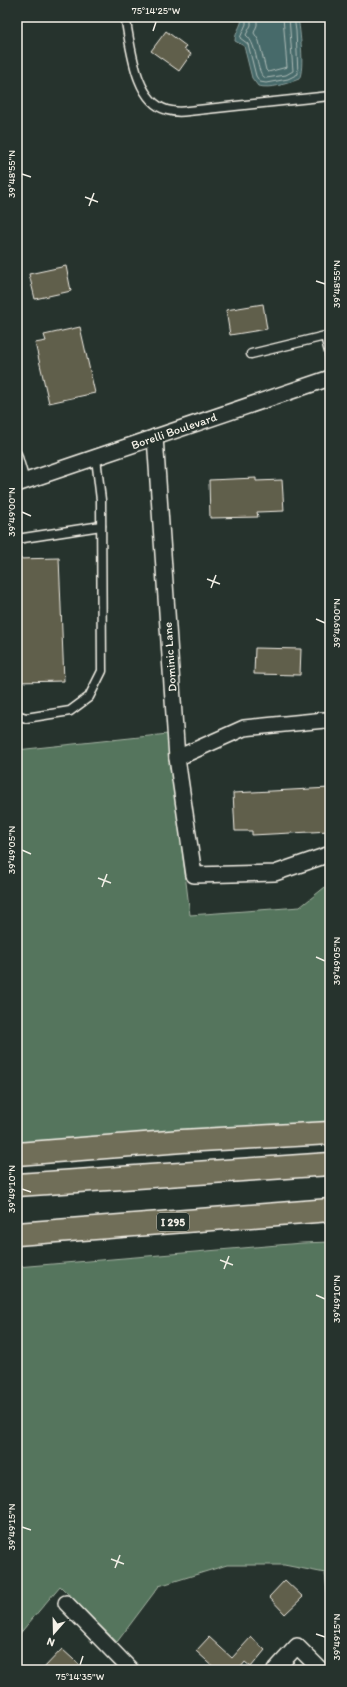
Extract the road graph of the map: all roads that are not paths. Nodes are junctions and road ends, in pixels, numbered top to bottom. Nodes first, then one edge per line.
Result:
1 (125, 17) edge
2 (330, 96) edge
3 (251, 354) dead end
4 (330, 356) edge
5 (330, 378) edge
6 (155, 437) junction
7 (17, 454) edge
8 (96, 458) junction
9 (21, 482) edge
10 (101, 526) junction
11 (17, 539) edge
12 (17, 715) edge
13 (330, 722) edge
14 (177, 758) junction
15 (330, 854) edge
16 (330, 1133) edge
17 (17, 1154) edge
18 (330, 1164) edge
19 (17, 1185) edge
20 (325, 1210) edge
21 (17, 1234) edge
22 (17, 1247) edge
23 (66, 1603) dead end
24 (131, 1670) edge
25 (275, 1670) edge
26 (321, 1670) edge

1 - 2 lane
3 - 4 lane
5 - 6 street, Borelli Boulevard
6 - 8 street, Borelli Boulevard
6 - 14 street, Dominic Lane
7 - 9 lane
8 - 9 street, Borelli Boulevard
8 - 10 lane
10 - 11 lane
10 - 12 lane
13 - 14 street
14 - 15 street, Dominic Lane
16 - 17 highway
18 - 19 highway
20 - 21 highway, I 295
20 - 22 highway
23 - 24 street
25 - 26 street

